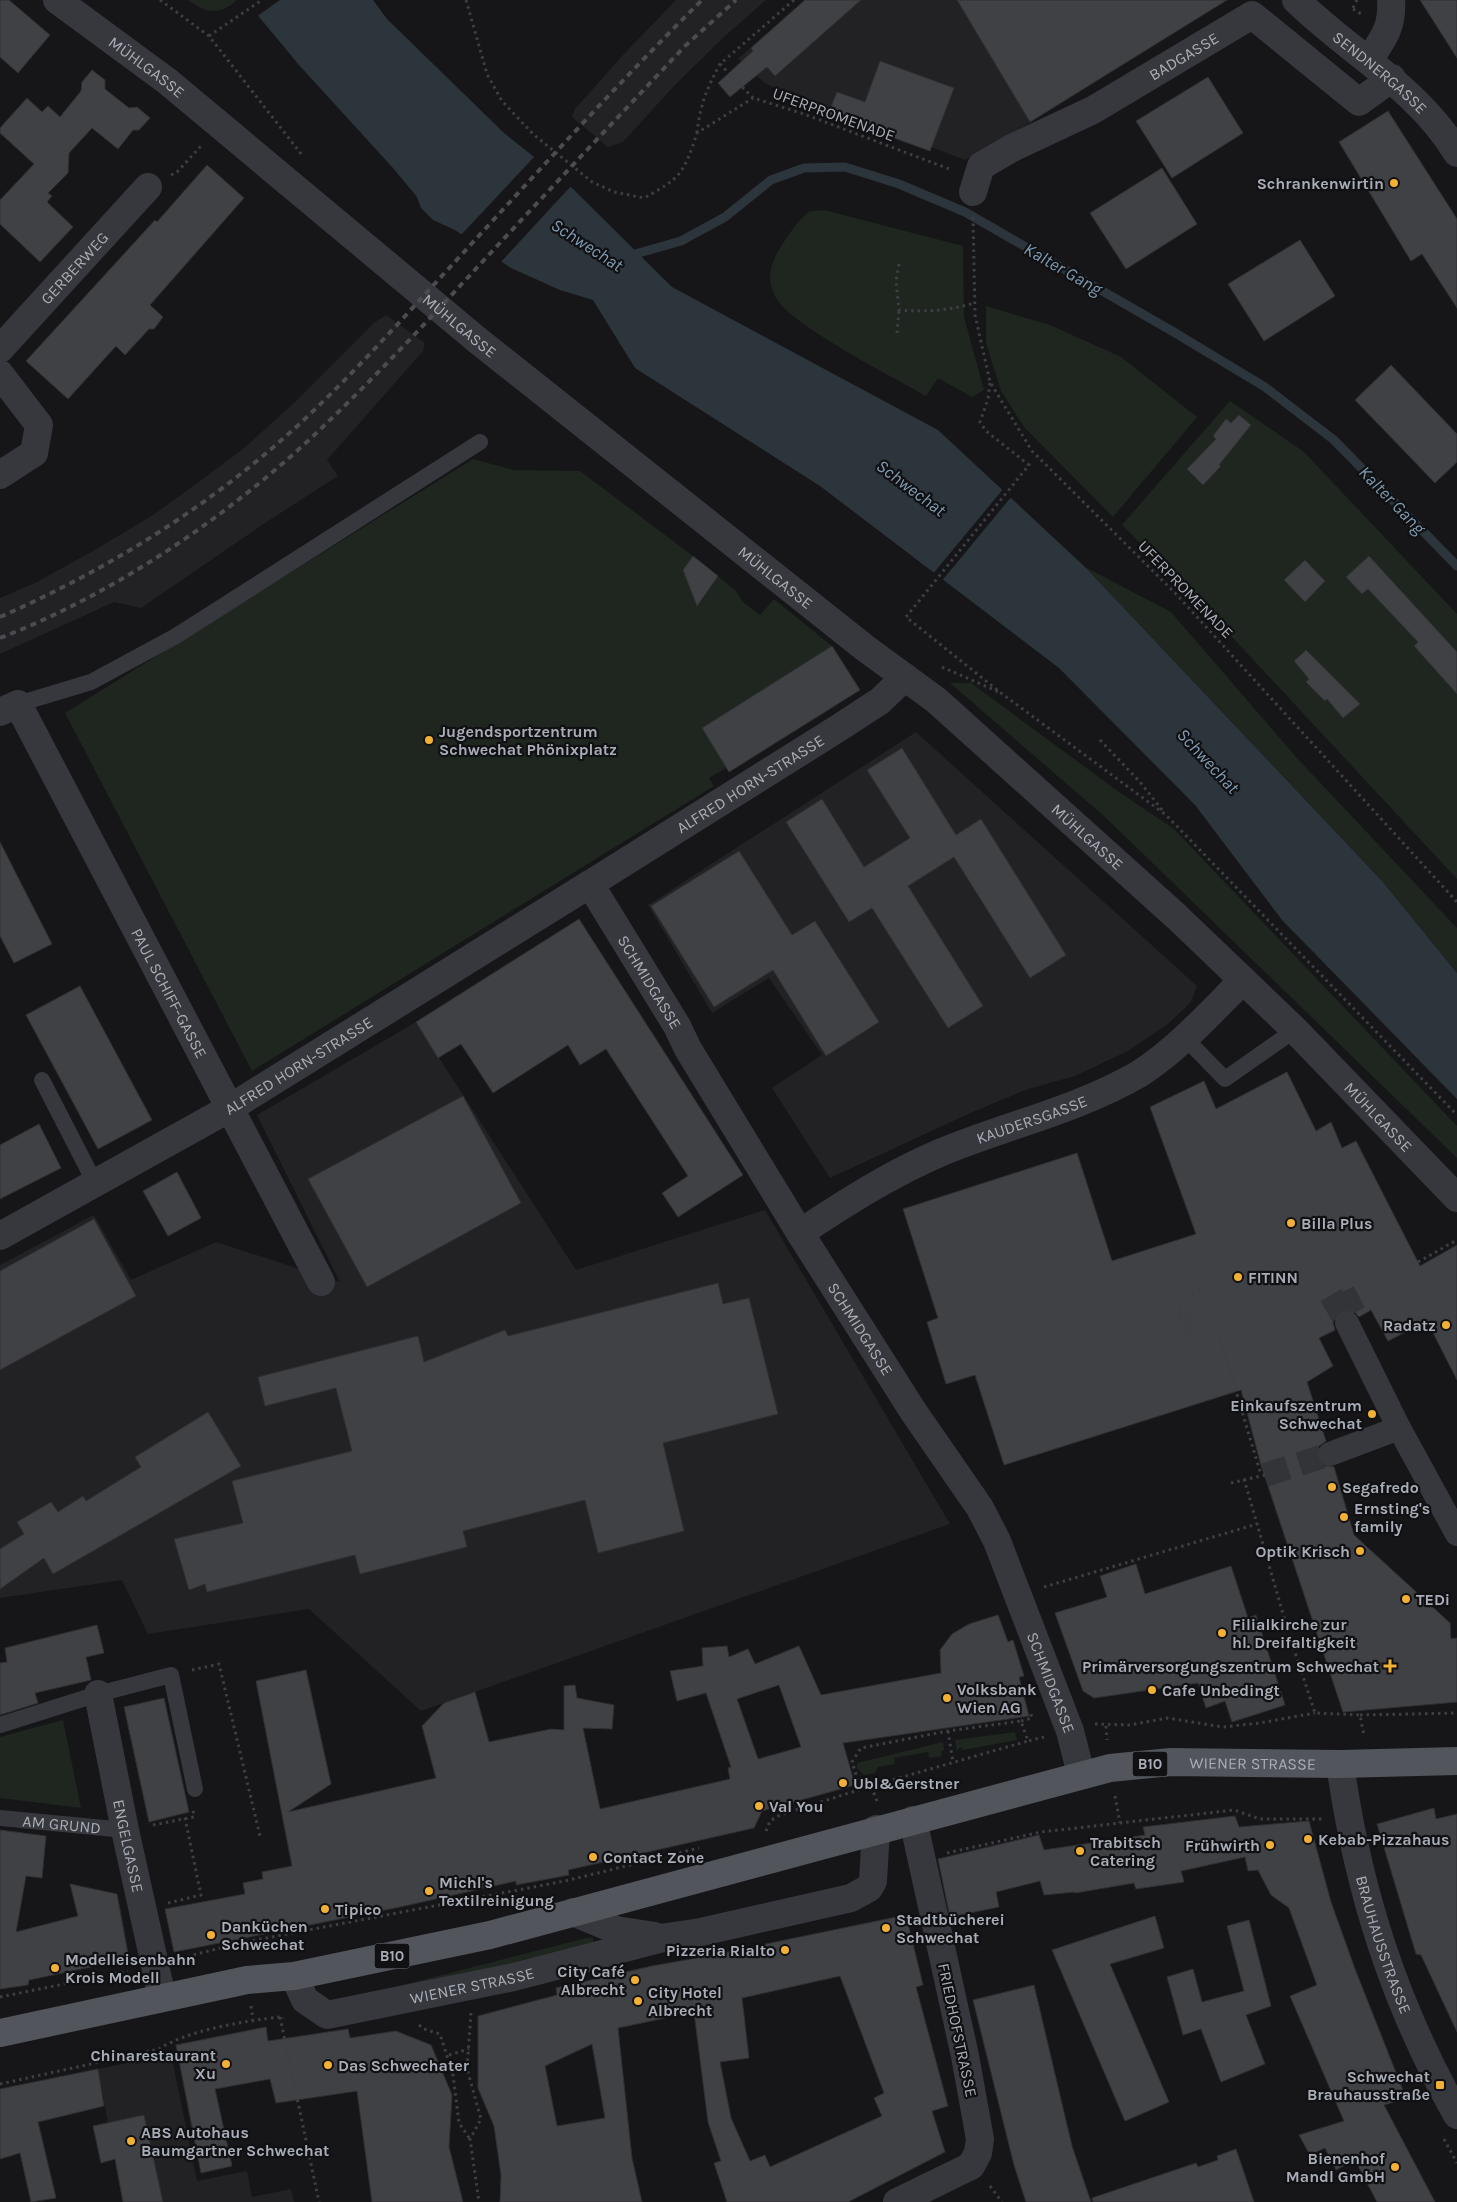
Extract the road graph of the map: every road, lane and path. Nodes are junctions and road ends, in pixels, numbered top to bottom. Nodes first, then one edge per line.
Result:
1 (57, 0) edge
2 (160, 0) edge
3 (262, 0) edge
4 (466, 0) edge
5 (794, 0) edge
6 (1296, 0) edge
7 (1357, 0) edge
8 (1390, 0) edge
9 (1353, 9) dead end
10 (209, 36) junction
11 (1369, 60) junction
12 (720, 64) junction
13 (1392, 78) junction
14 (753, 98) junction
15 (220, 124) junction
16 (696, 133) junction
17 (1457, 153) edge
18 (306, 161) dead end
19 (148, 187) joint
20 (973, 192) junction
21 (899, 264) dead end
22 (974, 303) junction
23 (899, 310) junction
24 (897, 333) dead end
25 (0, 349) edge
26 (0, 374) edge
27 (990, 382) junction
28 (480, 442) dead end
29 (0, 474) edge
30 (941, 667) dead end
31 (905, 678) junction
32 (1001, 693) junction
33 (9, 708) edge
34 (1100, 740) dead end
35 (1166, 815) junction
36 (595, 892) junction
37 (1457, 902) edge
38 (1243, 980) junction
39 (1295, 1030) junction
40 (1185, 1038) junction
41 (42, 1080) dead end
42 (230, 1108) junction
43 (1457, 1115) edge
44 (95, 1183) junction
45 (1457, 1198) edge
46 (800, 1233) junction
47 (0, 1236) edge
48 (1457, 1240) edge
49 (1418, 1262) dead end
50 (321, 1282) dead end
51 (1214, 1286) dead end
52 (1185, 1312) dead end
53 (1220, 1312) dead end
54 (1347, 1324) tunnel mouth
55 (1399, 1428) junction
56 (1330, 1454) tunnel mouth
57 (1244, 1479) junction
58 (1231, 1483) dead end
59 (1257, 1524) junction
60 (1457, 1534) edge
61 (1043, 1588) dead end
62 (171, 1675) junction
63 (98, 1694) junction
64 (1457, 1713) edge
65 (1360, 1715) junction
66 (0, 1725) edge
67 (948, 1731) dead end
68 (1028, 1741) dead end
69 (1457, 1761) edge
70 (953, 1762) junction
71 (1340, 1764) junction
72 (1370, 1764) junction
73 (1081, 1774) junction
74 (871, 1786) junction
75 (195, 1789) dead end
76 (193, 1813) dead end
77 (1348, 1816) junction
78 (0, 1818) edge
79 (185, 1818) junction
80 (913, 1820) junction
81 (881, 1828) junction
82 (125, 1830) junction
83 (758, 1833) dead end
84 (260, 1836) dead end
85 (703, 1847) dead end
86 (923, 1861) junction
87 (142, 1908) junction
88 (573, 1912) junction
89 (667, 1937) junction
90 (240, 1943) dead end
91 (294, 1976) junction
92 (162, 1997) junction
93 (471, 2014) dead end
94 (413, 2019) dead end
95 (0, 2032) edge
96 (469, 2050) junction
97 (448, 2055) junction
98 (0, 2084) edge
99 (1457, 2115) edge
100 (470, 2139) junction
101 (319, 2202) edge
102 (479, 2202) edge
103 (897, 2202) edge

1 - 15 street, MÜHLGASSE
2 - 10 path
3 - 10 path
4 - 16 path
5 - 12 path
6 - 11 street, SENDNERGASSE
7 - 9 path
8 - 11 street
10 - 18 path
11 - 13 street, SENDNERGASSE
12 - 14 path
12 - 16 path
13 - 17 street, SENDNERGASSE
13 - 20 street, BADGASSE
14 - 16 path, UFERPROMENADE
14 - 20 path, UFERPROMENADE
15 - 19 path
15 - 31 street, MÜHLGASSE
19 - 25 street, GERBERWEG
20 - 22 path, UFERPROMENADE
21 - 23 path
22 - 23 path
22 - 27 path, UFERPROMENADE
23 - 24 path
26 - 29 street
27 - 32 path
27 - 37 path, UFERPROMENADE
28 - 33 lane
30 - 32 path
31 - 36 street, ALFRED HORN-STRASSE
31 - 38 street, MÜHLGASSE
32 - 35 path
33 - 42 street, PAUL SCHIFF-GASSE
34 - 35 path
35 - 43 path
36 - 42 street, ALFRED HORN-STRASSE
36 - 46 street, SCHMIDGASSE
38 - 39 street, MÜHLGASSE
38 - 40 street, KAUDERSGASSE
39 - 40 lane
39 - 45 street, MÜHLGASSE
40 - 46 street, KAUDERSGASSE
41 - 44 lane
42 - 44 street, ALFRED HORN-STRASSE
42 - 50 street, PAUL SCHIFF-GASSE
44 - 47 street, ALFRED HORN-STRASSE
46 - 73 street, SCHMIDGASSE
48 - 49 path
51 - 52 path
53 - 57 path
54 - 55 street
55 - 56 street
55 - 60 street
57 - 58 path
57 - 59 path
59 - 61 path
59 - 65 path
62 - 63 lane
62 - 75 lane
62 - 84 path
63 - 66 lane
63 - 82 street, ENGELGASSE
64 - 65 path
65 - 72 path
67 - 70 path
68 - 70 path
69 - 72 main road, WIENER STRASSE / B10
70 - 74 path
71 - 72 main road, WIENER STRASSE / B10
71 - 73 main road, WIENER STRASSE / B10
71 - 77 street, BRAUHAUSSTRASSE
73 - 80 main road, WIENER STRASSE / B10
74 - 81 path
74 - 83 path
76 - 79 path
77 - 86 path
77 - 99 street, BRAUHAUSSTRASSE
78 - 82 lane, AM GRUND
79 - 82 path
79 - 87 path
80 - 81 main road, WIENER STRASSE / B10
80 - 86 street, FRIEDHOFSTRASSE
81 - 88 main road, WIENER STRASSE / B10
81 - 89 street, WIENER STRASSE
82 - 87 street, ENGELGASSE
85 - 90 path
86 - 103 street, FRIEDHOFSTRASSE
87 - 92 street, ENGELGASSE
88 - 89 street, WIENER STRASSE
88 - 91 main road, WIENER STRASSE / B10
89 - 91 street, WIENER STRASSE
91 - 92 main road, WIENER STRASSE / B10
92 - 95 main road, WIENER STRASSE / B10
93 - 96 path
94 - 97 path
96 - 97 path
96 - 100 path
97 - 100 path
98 - 101 path
100 - 102 path

